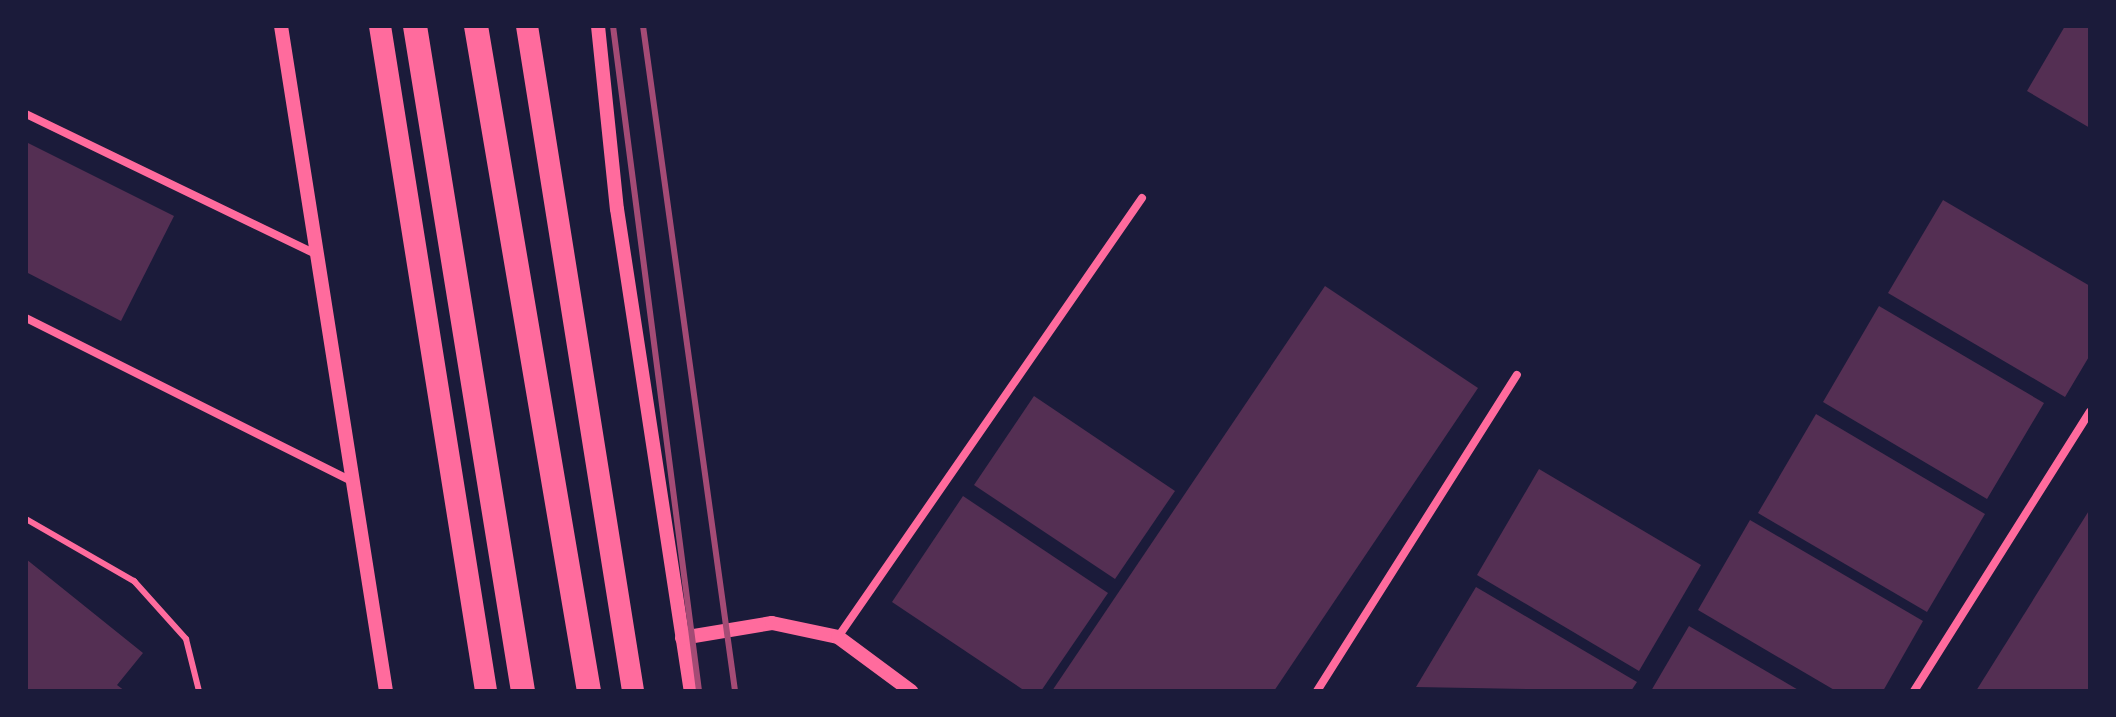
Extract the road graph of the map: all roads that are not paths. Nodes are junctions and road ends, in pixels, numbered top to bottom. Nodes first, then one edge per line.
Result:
1 (281, 26) edge
2 (380, 26) edge
3 (415, 26) edge
4 (476, 26) edge
5 (527, 26) edge
6 (598, 26) edge
7 (26, 114) edge
8 (1142, 198) dead end
9 (317, 254) junction
10 (26, 318) edge
11 (1517, 375) dead end
12 (2090, 412) edge
13 (353, 482) junction
14 (26, 519) edge
15 (838, 637) junction
16 (682, 638) junction
17 (199, 691) edge
18 (386, 691) edge
19 (486, 691) edge
20 (523, 691) edge
21 (589, 691) edge
22 (633, 691) edge
23 (691, 691) edge
24 (911, 691) edge
25 (1317, 691) edge
26 (1914, 691) edge

1 - 9 street
2 - 19 highway
3 - 20 highway
4 - 21 highway
5 - 22 highway
6 - 16 street
7 - 9 street
8 - 15 street
9 - 13 street
10 - 13 street
11 - 25 street
12 - 26 street
13 - 18 street
14 - 17 lane
15 - 16 street
15 - 24 street
16 - 23 street

